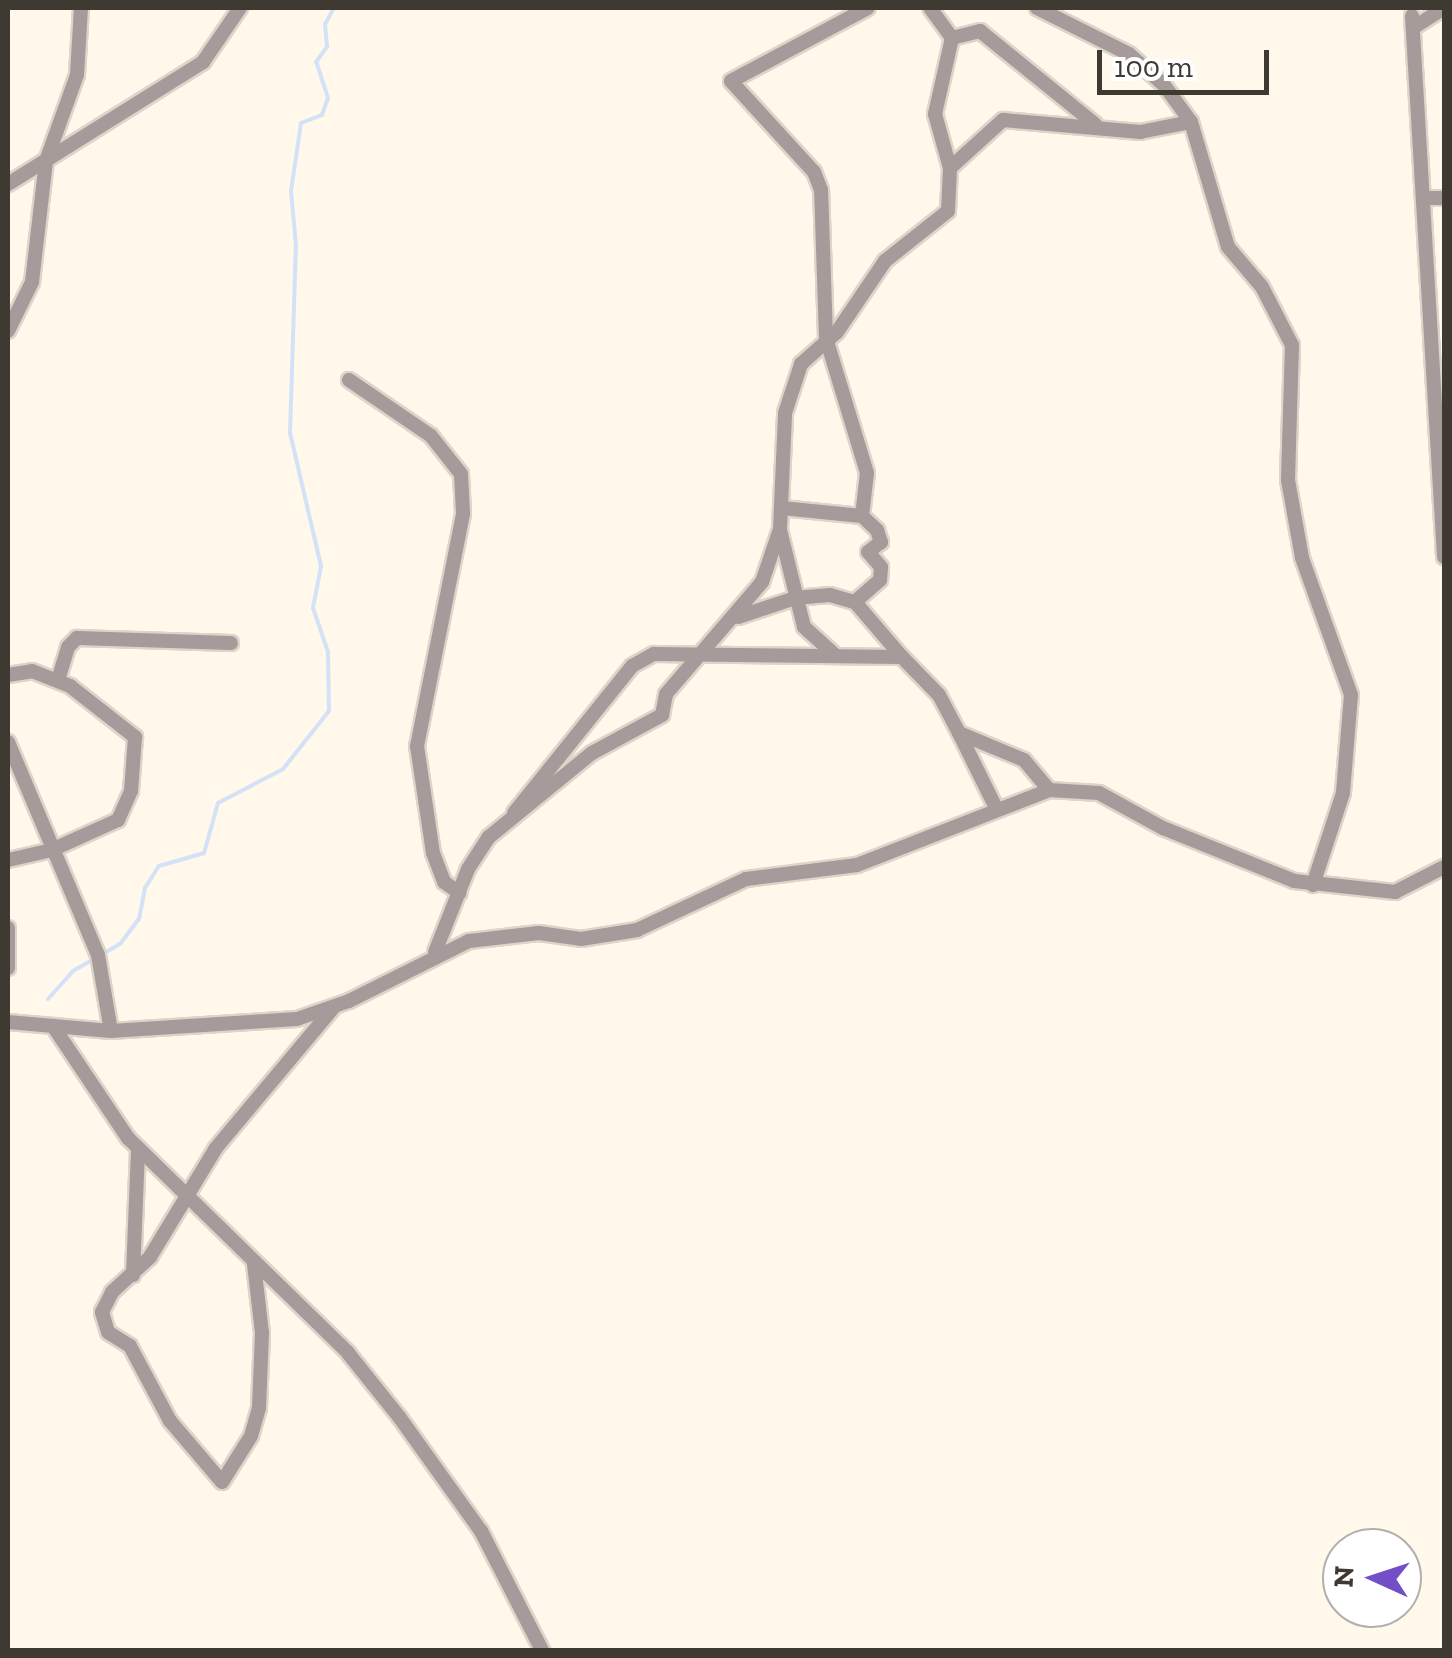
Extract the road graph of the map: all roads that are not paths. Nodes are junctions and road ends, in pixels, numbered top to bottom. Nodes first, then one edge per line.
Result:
1 (81, 8) edge
2 (240, 8) edge
3 (868, 8) edge
4 (930, 8) edge
5 (1037, 8) edge
6 (1444, 8) edge
7 (952, 38) junction
8 (1191, 122) junction
9 (1095, 125) junction
10 (46, 161) junction
11 (950, 168) junction
12 (8, 184) edge
13 (1423, 198) junction
14 (1444, 198) edge
15 (8, 331) edge
16 (826, 338) junction
17 (349, 380) dead end
18 (1442, 470) edge
19 (782, 508) junction
20 (862, 516) junction
21 (780, 529) junction
22 (1444, 557) edge
23 (795, 598) junction
24 (856, 602) junction
25 (737, 617) junction
26 (232, 643) dead end
27 (836, 656) junction
28 (698, 658) junction
29 (902, 658) junction
30 (8, 675) edge
31 (58, 680) junction
32 (959, 733) junction
33 (8, 742) edge
34 (1049, 790) junction
35 (996, 808) junction
36 (505, 825) junction
37 (52, 850) junction
38 (8, 860) edge
39 (1444, 867) edge
40 (1314, 885) junction
41 (460, 893) junction
42 (8, 928) edge
43 (435, 952) junction
44 (8, 968) edge
45 (335, 1006) junction
46 (8, 1012) edge
47 (14, 1022) edge
48 (54, 1026) junction
49 (112, 1030) junction
50 (138, 1148) junction
51 (188, 1197) junction
52 (254, 1264) junction
53 (133, 1275) junction
54 (542, 1650) edge

1 - 10 street
2 - 10 street
3 - 16 street
4 - 7 street
5 - 8 street
6 - 13 street
7 - 9 street
7 - 11 street
8 - 9 street
8 - 40 street
9 - 11 street
10 - 12 street
10 - 15 street
11 - 16 street
13 - 14 street
13 - 18 street
16 - 19 street
16 - 20 street
17 - 41 street
18 - 22 street
19 - 20 street
19 - 21 street
20 - 24 street
21 - 23 street
21 - 25 street
23 - 24 street
23 - 25 street
23 - 27 street
24 - 29 street
25 - 28 street
26 - 31 street
27 - 28 street
27 - 29 street
28 - 36 street
28 - 36 street
29 - 32 street
30 - 31 street
31 - 37 street
32 - 34 street
32 - 35 street
33 - 37 street
34 - 35 street
34 - 40 street
35 - 43 street
36 - 41 street
37 - 38 street
37 - 49 street
39 - 40 street
41 - 43 street
42 - 44 street
43 - 45 street
45 - 49 street
45 - 51 street
46 - 47 street
47 - 48 street
48 - 49 street
48 - 50 street
50 - 51 street
50 - 53 street
51 - 52 street
51 - 53 street
52 - 53 street
52 - 54 street

